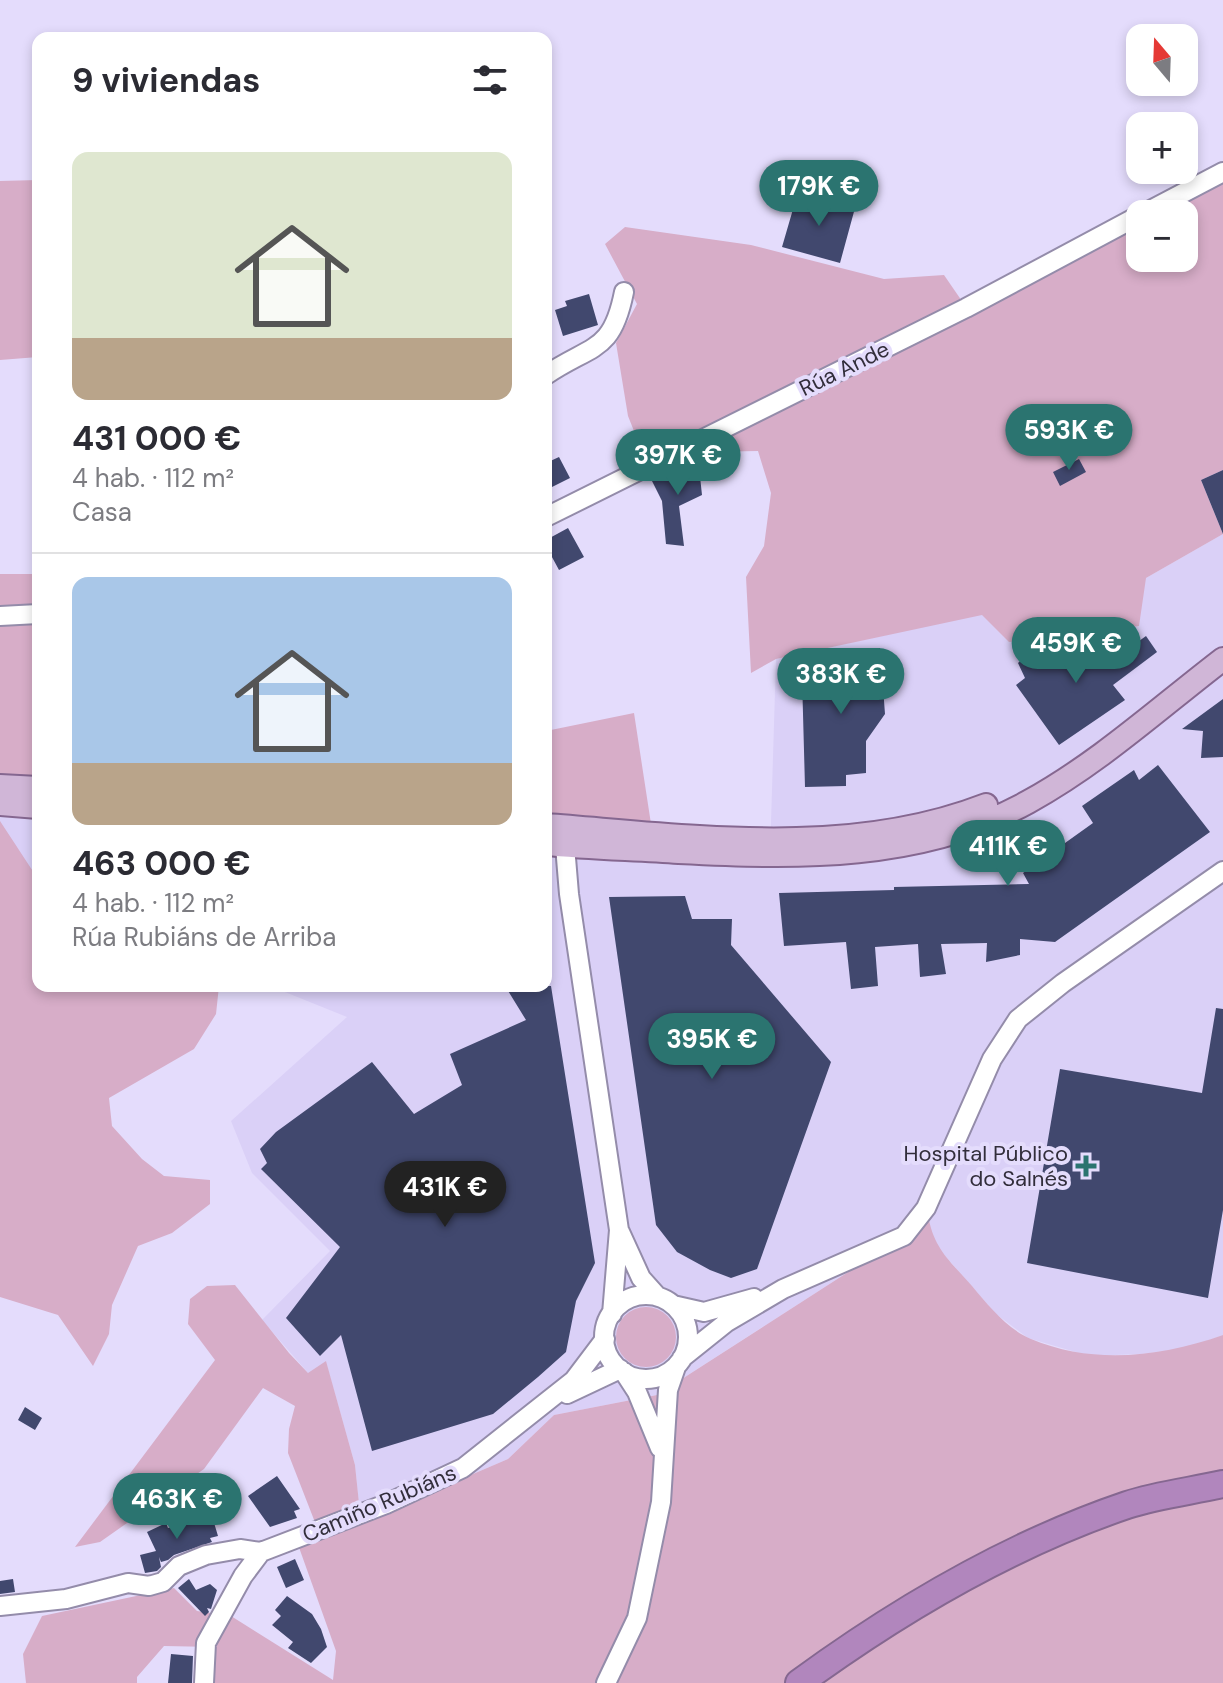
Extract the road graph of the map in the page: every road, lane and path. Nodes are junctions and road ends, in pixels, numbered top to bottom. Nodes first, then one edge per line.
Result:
1 (1223, 172) edge
2 (1170, 200) edge
3 (1126, 223) edge
4 (624, 292) dead end
5 (552, 371) edge
6 (552, 514) edge
7 (32, 614) edge
8 (0, 616) edge
9 (1223, 659) edge
10 (1164, 704) junction
11 (0, 786) edge
12 (32, 788) edge
13 (0, 804) edge
14 (32, 807) edge
15 (552, 825) edge
16 (817, 839) junction
17 (552, 842) edge
18 (1223, 871) edge
19 (619, 1230) junction
20 (783, 1289) junction
21 (666, 1301) junction
22 (612, 1314) junction
23 (605, 1339) junction
24 (679, 1363) junction
25 (622, 1371) junction
26 (530, 1416) junction
27 (662, 1459) junction
28 (1223, 1484) edge
29 (261, 1552) junction
30 (0, 1606) edge
31 (204, 1683) edge
32 (606, 1683) edge
33 (799, 1683) edge

1 - 2 street, Rúa Ande
3 - 6 street, Rúa Ande
4 - 5 street
7 - 8 street
9 - 10 main road
10 - 16 main road
10 - 17 main road
11 - 12 main road
13 - 14 main road
15 - 16 main road
16 - 17 street
17 - 19 street
18 - 20 street
19 - 21 street
19 - 22 street
20 - 21 street
20 - 24 street
21 - 22 street
21 - 24 street
22 - 23 street
23 - 25 street
23 - 26 street
24 - 25 street
24 - 27 street
25 - 26 street
25 - 27 street
26 - 29 street, Camiño Rubiáns
27 - 32 street
28 - 33 highway
29 - 30 street
29 - 31 street

